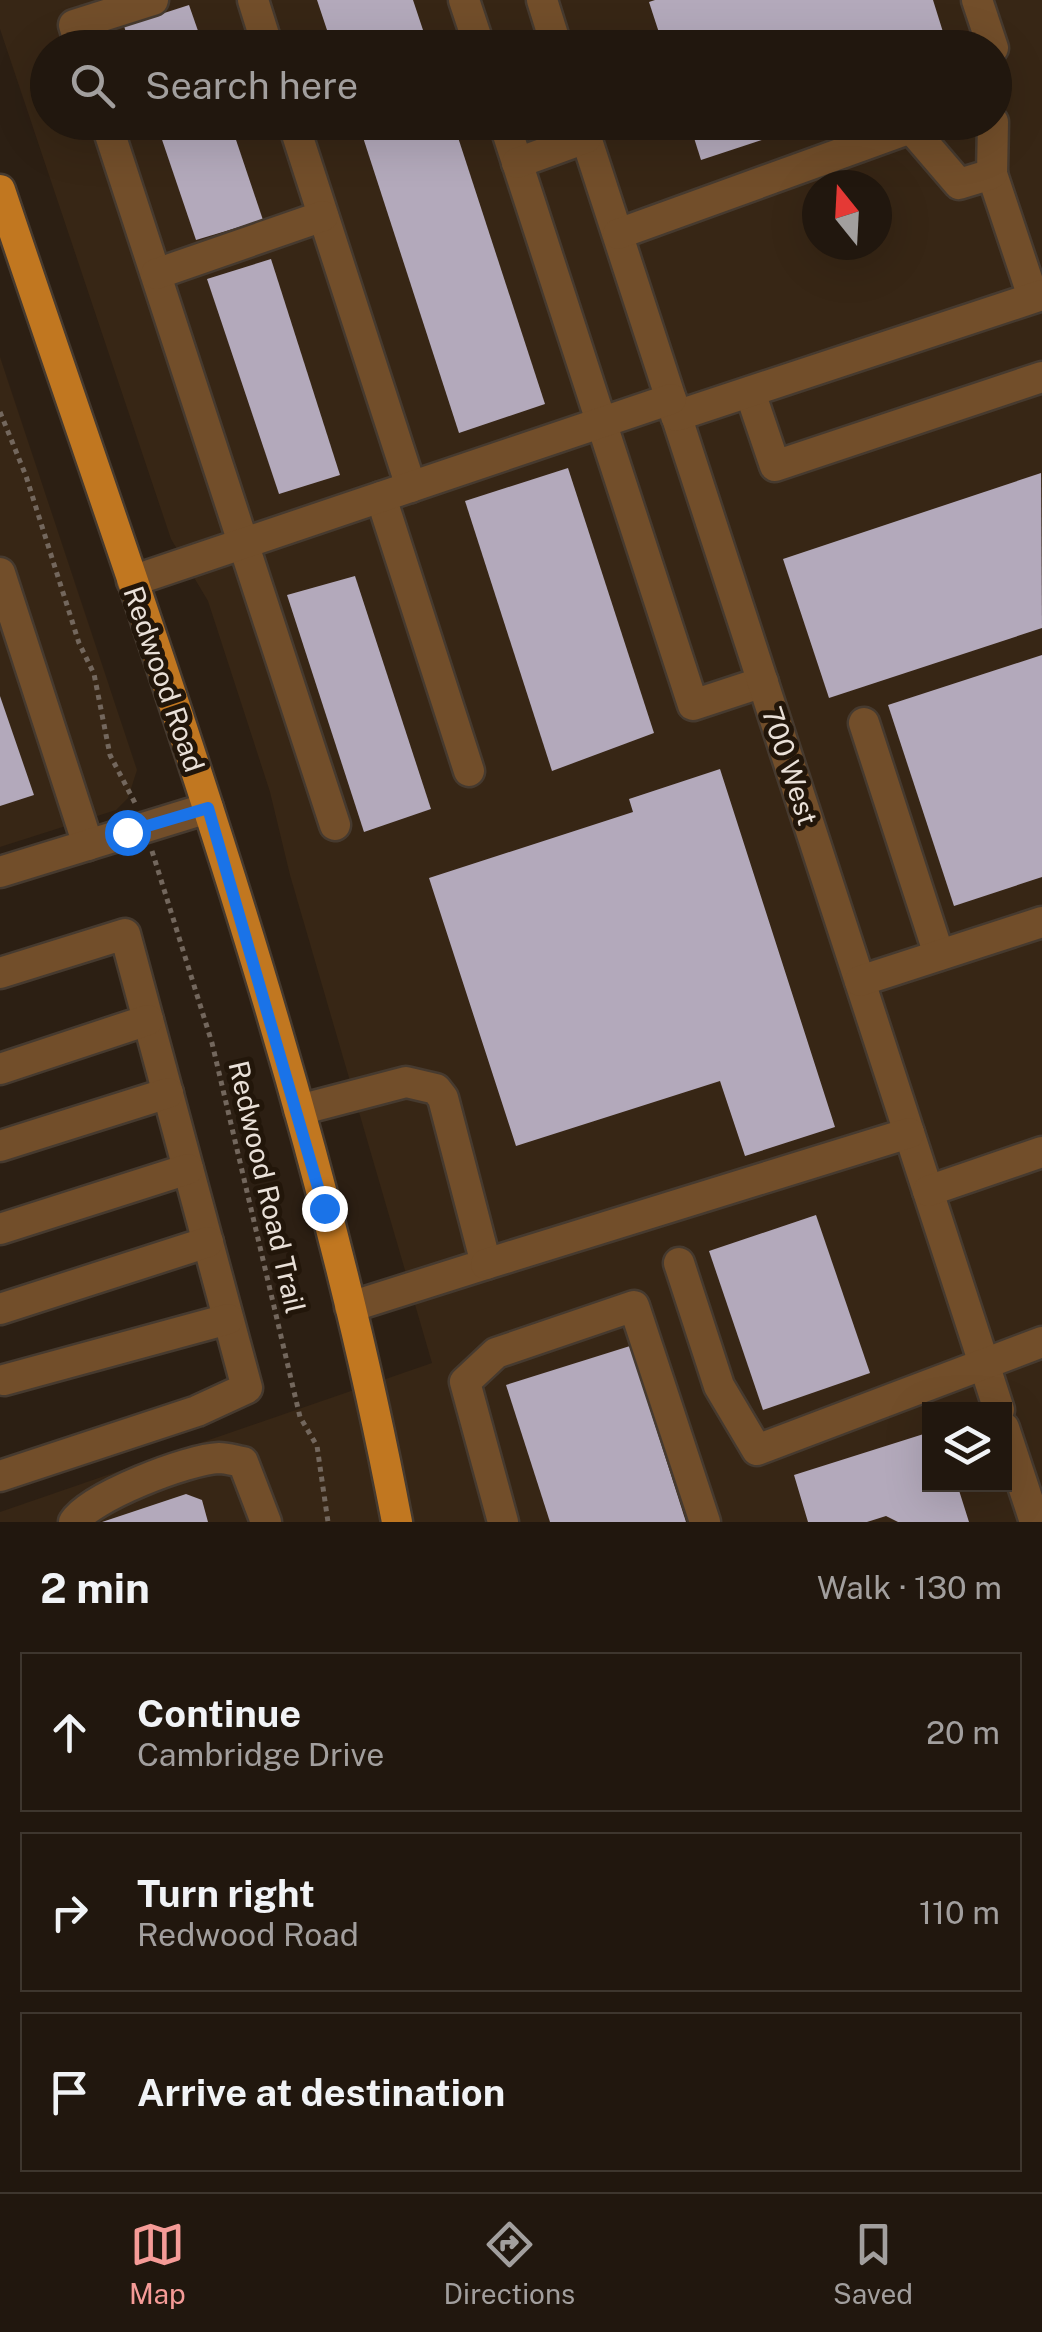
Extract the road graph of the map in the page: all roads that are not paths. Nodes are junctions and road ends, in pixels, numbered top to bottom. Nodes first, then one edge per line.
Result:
1 (153, 0) edge
2 (253, 0) edge
3 (464, 0) edge
4 (542, 0) edge
5 (977, 0) edge
6 (76, 30) edge
7 (262, 30) edge
8 (474, 30) edge
9 (551, 30) edge
10 (987, 30) edge
11 (112, 140) edge
12 (299, 140) edge
13 (510, 140) edge
14 (564, 140) edge
15 (587, 140) edge
16 (878, 140) edge
17 (921, 140) edge
18 (993, 140) edge
19 (517, 163) junction
20 (992, 174) junction
21 (0, 190) edge
22 (323, 216) junction
23 (618, 234) junction
24 (156, 274) junction
25 (1037, 296) edge
26 (1042, 378) edge
27 (750, 392) junction
28 (674, 407) junction
29 (602, 422) junction
30 (411, 487) junction
31 (381, 497) junction
32 (245, 543) junction
33 (0, 572) edge
34 (132, 582) junction
35 (763, 682) junction
36 (864, 723) dead end
37 (470, 771) dead end
38 (208, 808) junction
39 (335, 826) dead end
40 (88, 845) junction
41 (0, 872) edge
42 (1042, 922) edge
43 (939, 955) junction
44 (0, 973) edge
45 (860, 981) junction
46 (148, 1020) junction
47 (0, 1069) edge
48 (168, 1092) junction
49 (299, 1110) junction
50 (909, 1133) junction
51 (0, 1146) edge
52 (1042, 1152) edge
53 (188, 1169) junction
54 (928, 1191) junction
55 (0, 1229) edge
56 (208, 1242) junction
57 (679, 1263) dead end
58 (486, 1264) junction
59 (350, 1306) junction
60 (0, 1309) edge
61 (228, 1319) junction
62 (1042, 1342) edge
63 (984, 1363) junction
64 (1, 1377) edge
65 (996, 1402) edge
66 (1012, 1452) edge
67 (0, 1476) edge
68 (74, 1522) edge
69 (266, 1522) edge
70 (397, 1522) edge
71 (503, 1522) edge
72 (705, 1522) edge
73 (1035, 1522) edge

1 - 6 street
2 - 7 street
3 - 8 street
4 - 9 street
5 - 10 street
11 - 24 street
12 - 22 street
13 - 19 street
14 - 19 street
15 - 23 street, 700 West
16 - 23 street
17 - 20 street
18 - 20 street
19 - 29 street
20 - 25 street
21 - 34 main road, Redwood Road
22 - 24 street
22 - 30 street
23 - 28 street, 700 West
24 - 32 street
25 - 27 street
26 - 27 street
27 - 28 street
28 - 29 street
28 - 35 street, 700 West
29 - 30 street
29 - 35 street
30 - 31 street
31 - 32 street
31 - 37 street
32 - 34 street
32 - 39 street
33 - 40 street
34 - 38 main road, Redwood Road
35 - 45 street, 700 West
36 - 43 street
38 - 40 street
38 - 49 main road, Redwood Road
40 - 41 street
42 - 43 street
43 - 45 street
44 - 46 street
45 - 50 street, 700 West
46 - 47 street
46 - 48 street
48 - 51 street
48 - 53 street
49 - 58 street
49 - 59 main road, Redwood Road
50 - 54 street, 700 West
50 - 58 street
52 - 54 street
53 - 55 street
53 - 56 street
54 - 63 street, 700 West
56 - 60 street
56 - 61 street
57 - 63 street
58 - 59 street
59 - 70 main road, Redwood Road
61 - 64 street
61 - 67 street
62 - 63 street
63 - 65 street, 700 West
66 - 73 street
68 - 69 street
71 - 72 street

